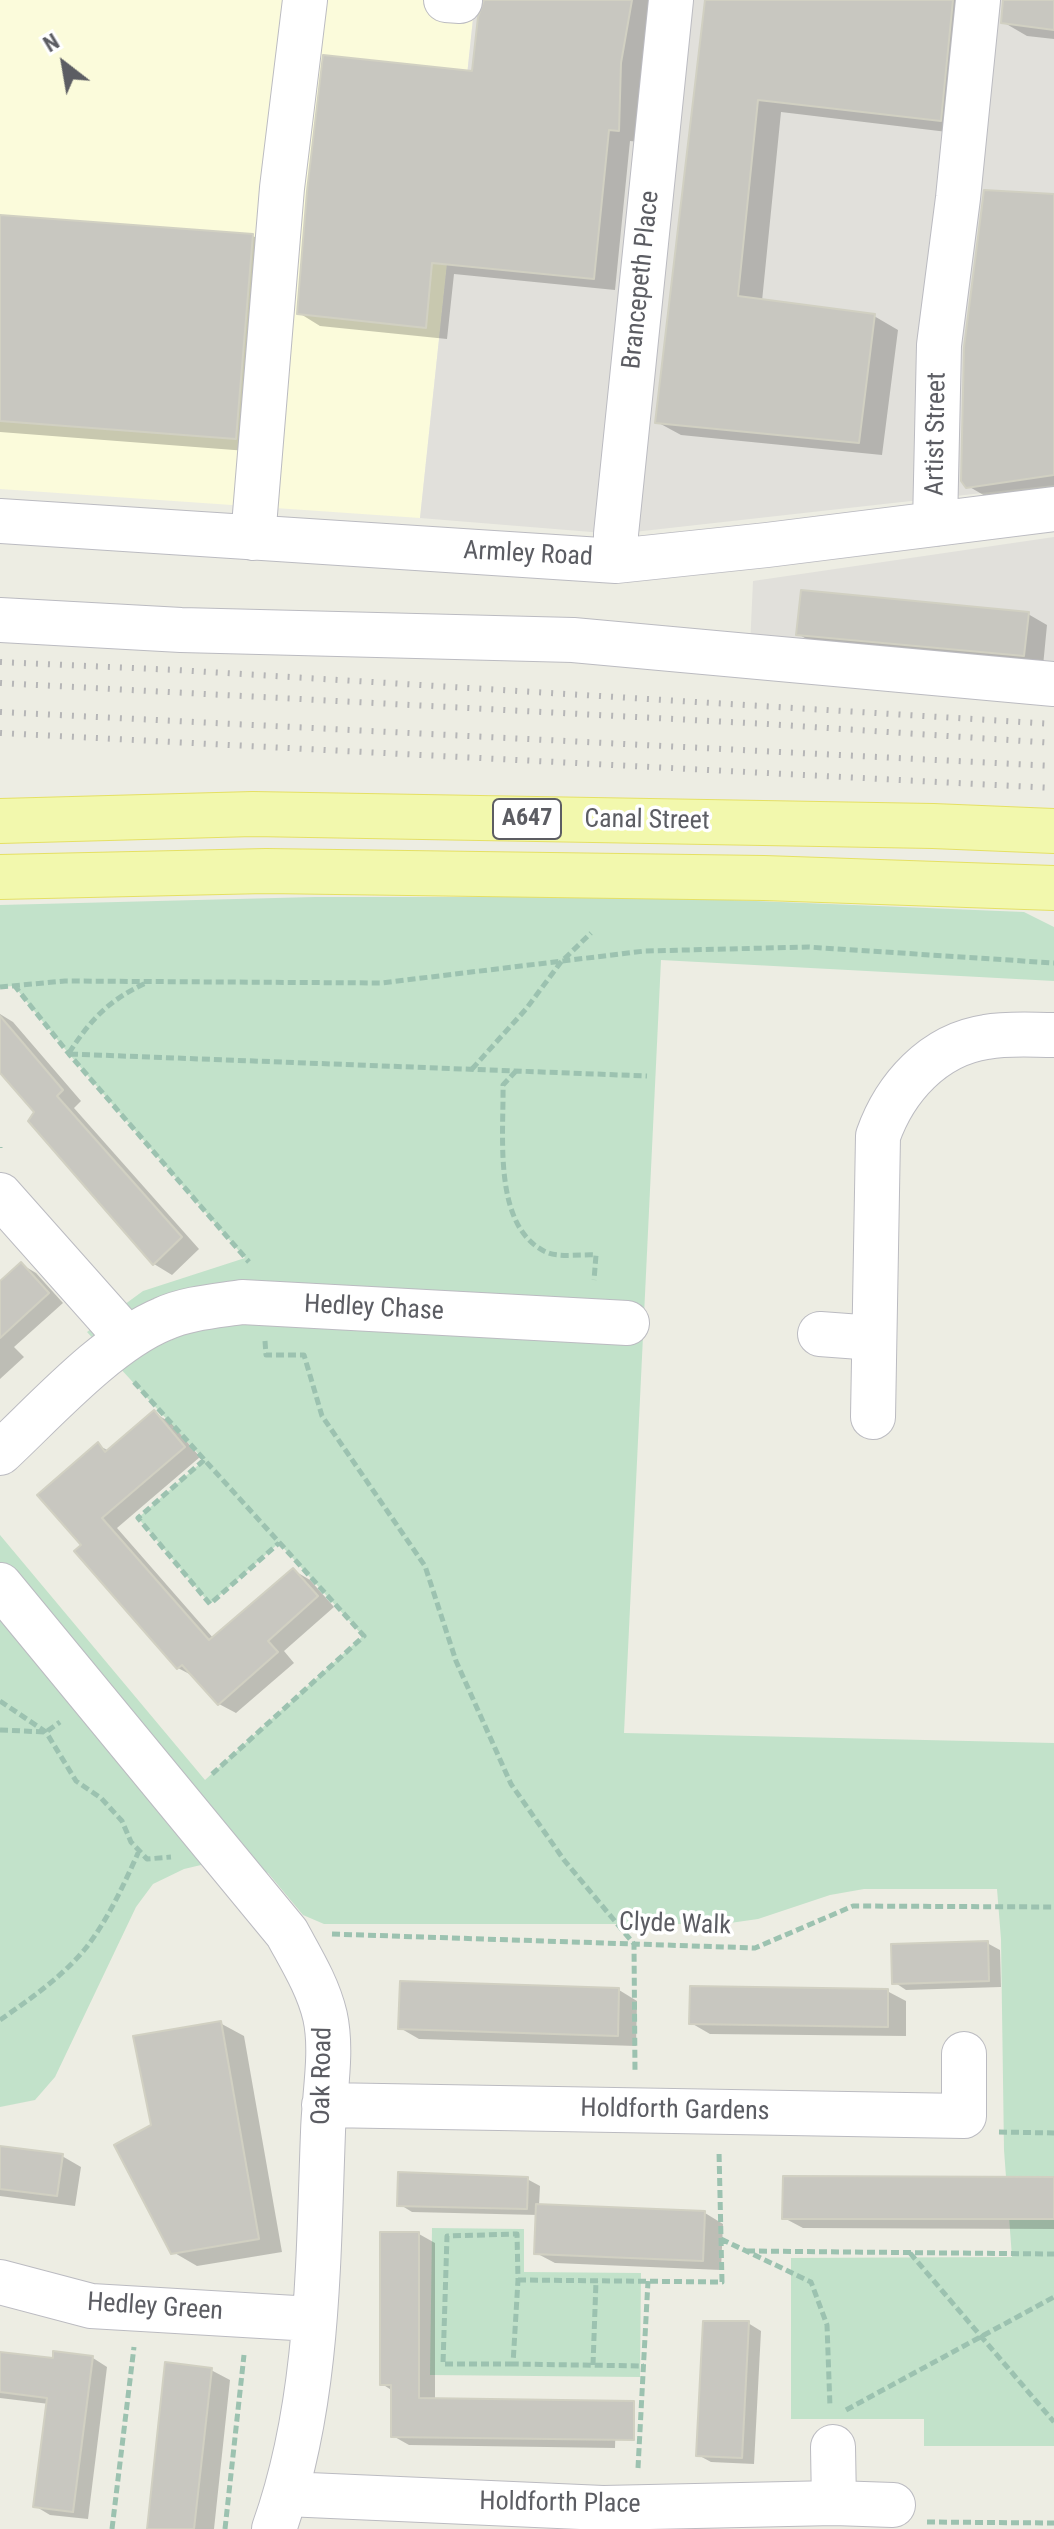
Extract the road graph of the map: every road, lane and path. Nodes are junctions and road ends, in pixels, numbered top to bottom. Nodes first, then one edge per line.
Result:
1 (305, 0) edge
2 (446, 0) edge
3 (671, 0) edge
4 (978, 0) edge
5 (460, 1) edge
6 (1054, 509) edge
7 (0, 521) edge
8 (935, 524) junction
9 (253, 538) junction
10 (616, 561) junction
11 (0, 620) edge
12 (1054, 684) edge
13 (0, 821) edge
14 (1054, 831) edge
15 (0, 877) edge
16 (1054, 888) edge
17 (591, 933) dead end
18 (561, 962) junction
19 (1054, 963) edge
20 (149, 982) junction
21 (14, 985) junction
22 (0, 987) edge
23 (1054, 1035) edge
24 (69, 1054) junction
25 (472, 1069) junction
26 (516, 1071) junction
27 (647, 1076) dead end
28 (0, 1195) edge
29 (285, 1305) junction
30 (610, 1322) joint
31 (820, 1334) dead end
32 (874, 1338) junction
33 (117, 1346) junction
34 (873, 1417) dead end
35 (0, 1453) edge
36 (204, 1460) junction
37 (279, 1543) junction
38 (0, 1585) edge
39 (0, 1701) edge
40 (0, 1730) edge
41 (46, 1732) junction
42 (180, 1803) junction
43 (139, 1851) junction
44 (220, 1852) junction
45 (1054, 1907) edge
46 (287, 1933) junction
47 (634, 1944) junction
48 (0, 2020) edge
49 (964, 2054) dead end
50 (324, 2105) junction
51 (635, 2111) junction
52 (718, 2112) junction
53 (964, 2116) junction
54 (1054, 2133) edge
55 (721, 2239) junction
56 (747, 2251) junction
57 (910, 2253) junction
58 (1054, 2254) edge
59 (518, 2280) junction
60 (596, 2281) junction
61 (648, 2281) junction
62 (0, 2282) edge
63 (1054, 2297) edge
64 (139, 2309) junction
65 (312, 2319) junction
66 (981, 2337) junction
67 (244, 2351) dead end
68 (513, 2364) junction
69 (593, 2365) junction
70 (644, 2366) junction
71 (1054, 2422) edge
72 (832, 2432) junction
73 (834, 2503) junction
74 (893, 2505) joint
75 (635, 2507) junction
76 (280, 2511) edge
77 (1054, 2523) edge
78 (112, 2529) edge
79 (225, 2529) edge

1 - 9 street
2 - 5 street
3 - 10 street, Brancepeth Place
4 - 8 street, Artist Street
6 - 8 street, Armley Road
7 - 9 street, Armley Road
8 - 10 street, Armley Road
9 - 10 street, Armley Road
11 - 12 street
13 - 14 main road, Canal Street / A647
15 - 16 main road, A647
17 - 18 path
18 - 19 path
18 - 20 path
18 - 25 path
20 - 21 path
20 - 24 path
21 - 22 path
21 - 24 path
23 - 32 street
24 - 25 path
24 - 29 path
25 - 26 path
26 - 27 path
26 - 30 path
28 - 33 street
29 - 30 street, Hedley Chase
29 - 33 street, Hedley Chase
29 - 47 path
31 - 32 street
32 - 34 street
33 - 35 street, Hedley Chase
33 - 36 path
36 - 37 path
36 - 37 path
37 - 42 path
38 - 42 street, Oak Road
39 - 41 path
40 - 41 path
41 - 43 path
42 - 44 street, Oak Road
43 - 44 path
43 - 48 path
44 - 46 street, Oak Road
45 - 47 path, Clyde Walk
46 - 47 path, Clyde Walk
46 - 50 street, Oak Road
47 - 51 path
49 - 53 street
50 - 51 street, Holdforth Gardens
50 - 65 street, Oak Road
51 - 52 street, Holdforth Gardens
52 - 53 street, Holdforth Gardens
52 - 55 path
53 - 54 path
55 - 56 path
55 - 61 path
56 - 57 path
56 - 72 path
57 - 58 path
57 - 66 path
59 - 60 path
59 - 68 path
59 - 68 path
60 - 61 path
60 - 69 path
61 - 70 path
62 - 64 street, Hedley Green
63 - 66 path
64 - 65 street, Hedley Green
64 - 78 path
65 - 76 street, Oak Road
66 - 71 path
66 - 72 path
67 - 79 path
68 - 69 path
69 - 70 path
70 - 75 path
72 - 73 street
73 - 74 street, Holdforth Place
73 - 75 street, Holdforth Place
74 - 77 path
75 - 76 street, Holdforth Place

